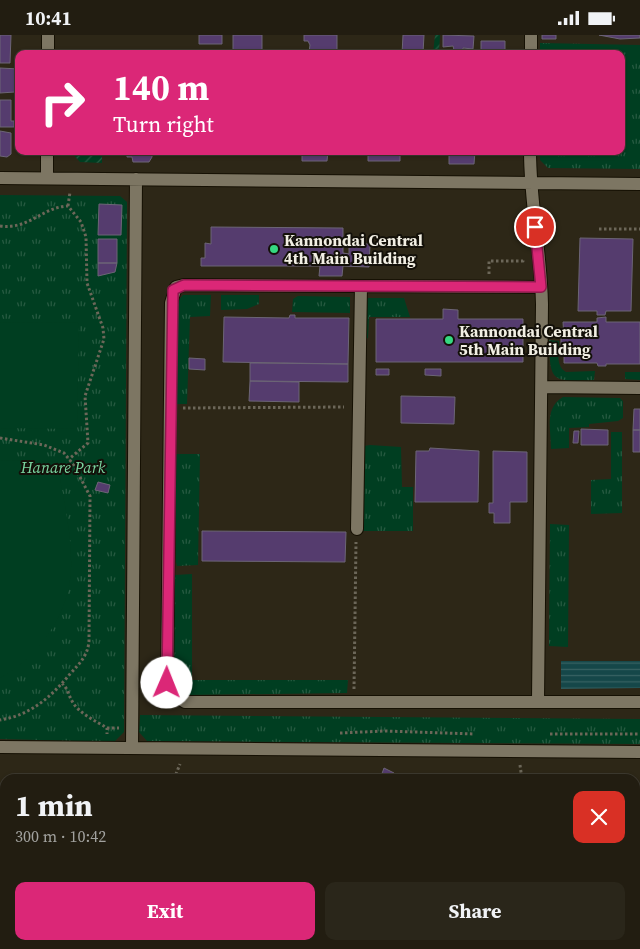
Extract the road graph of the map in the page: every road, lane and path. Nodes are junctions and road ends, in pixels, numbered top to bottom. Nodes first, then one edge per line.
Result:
1 (48, 35) edge
2 (531, 35) edge
3 (48, 50) edge
4 (531, 50) edge
5 (47, 155) edge
6 (530, 155) edge
7 (0, 178) edge
8 (47, 178) junction
9 (136, 179) junction
10 (530, 183) junction
11 (640, 184) edge
12 (70, 191) dead end
13 (68, 206) junction
14 (0, 226) edge
15 (599, 229) dead end
16 (640, 229) edge
17 (522, 252) dead end
18 (361, 286) junction
19 (489, 287) junction
20 (541, 287) junction
21 (542, 387) junction
22 (640, 388) edge
23 (360, 407) junction
24 (170, 408) junction
25 (0, 438) edge
26 (69, 459) junction
27 (357, 529) joint
28 (62, 683) junction
29 (354, 701) junction
30 (538, 701) junction
31 (640, 702) edge
32 (0, 720) edge
33 (0, 747) edge
34 (108, 748) junction
35 (132, 748) junction
36 (640, 752) edge

1 - 3 street
2 - 4 street
5 - 8 street
6 - 10 street
7 - 8 street
8 - 9 street
9 - 10 street
9 - 35 street
10 - 11 street
10 - 20 street
12 - 13 path
13 - 14 path
13 - 26 path
15 - 16 path
17 - 19 path
18 - 19 street
18 - 23 street
18 - 24 street
19 - 20 street
20 - 21 street
21 - 22 street
21 - 30 street
23 - 24 path
23 - 27 street
24 - 29 street
25 - 26 path
26 - 28 path
27 - 29 path
28 - 32 path
28 - 34 path
29 - 30 street
30 - 31 street
33 - 34 street
34 - 35 street
35 - 36 street

